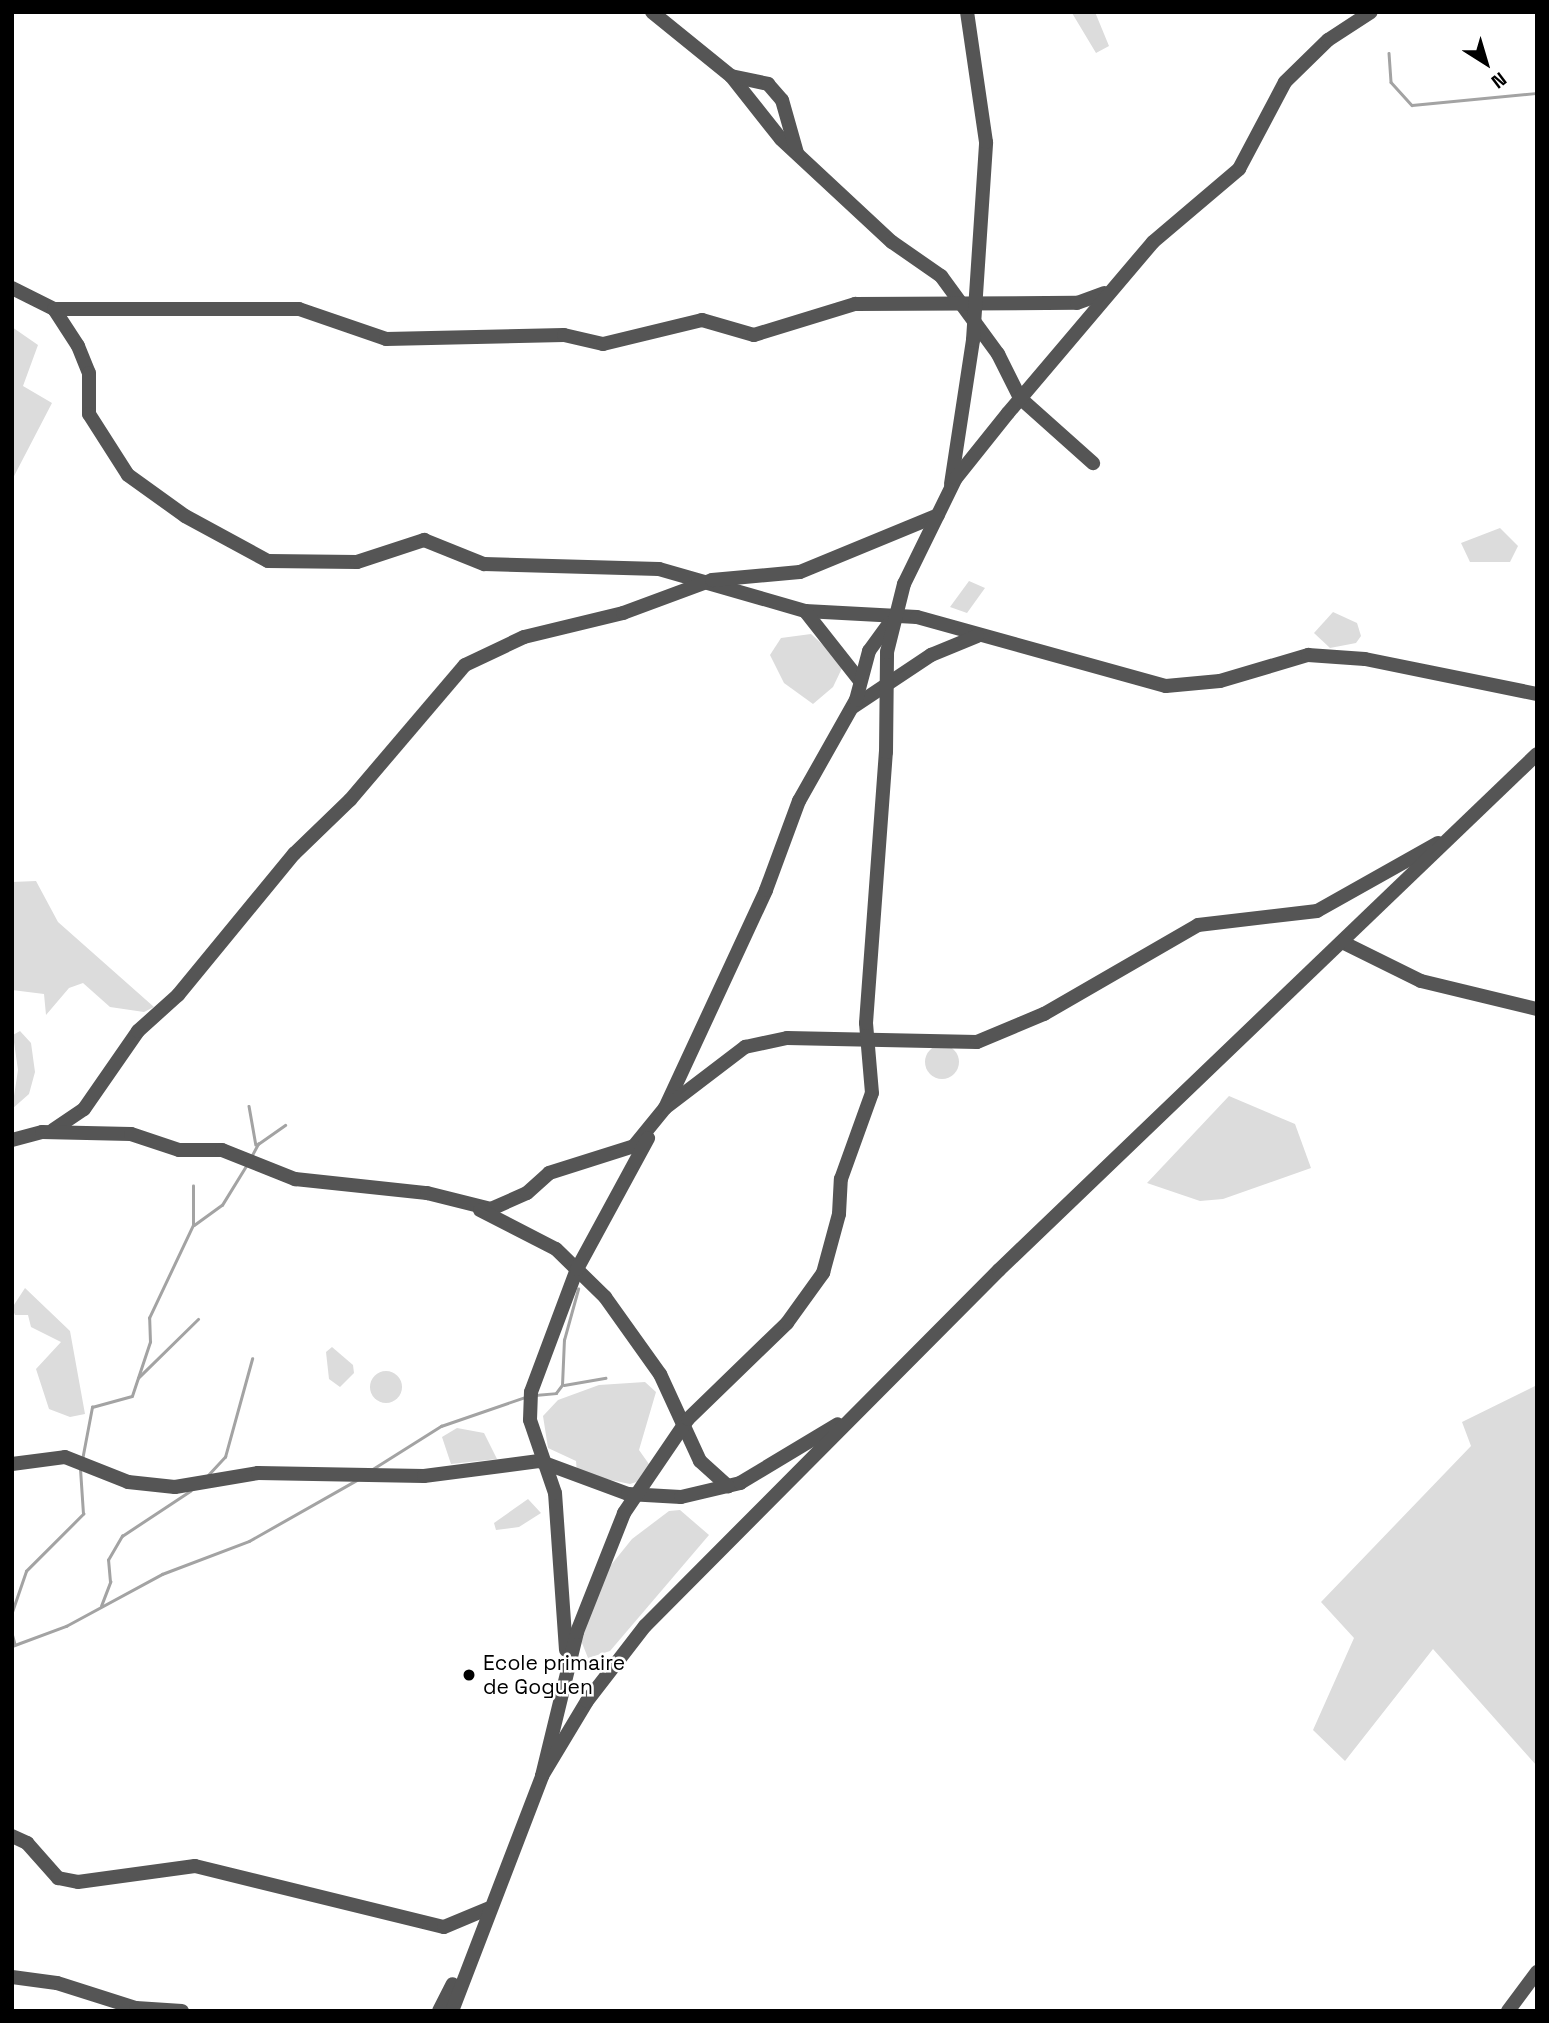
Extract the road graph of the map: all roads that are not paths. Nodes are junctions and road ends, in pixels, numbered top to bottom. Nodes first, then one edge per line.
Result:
1 (652, 12) edge
2 (967, 12) edge
3 (1371, 12) edge
4 (732, 76) junction
5 (798, 155) junction
6 (12, 288) edge
7 (1110, 290) junction
8 (969, 303) junction
9 (54, 310) junction
10 (974, 320) junction
11 (1020, 398) junction
12 (1093, 463) dead end
13 (950, 489) junction
14 (938, 515) junction
15 (712, 580) junction
16 (805, 611) junction
17 (894, 615) junction
18 (984, 635) junction
19 (860, 681) junction
20 (888, 682) junction
21 (1537, 694) edge
22 (852, 707) junction
23 (1537, 754) edge
24 (1451, 837) junction
25 (1342, 942) junction
26 (1537, 1009) edge
27 (869, 1039) junction
28 (665, 1108) junction
29 (49, 1132) junction
30 (650, 1133) junction
31 (12, 1140) edge
32 (475, 1208) junction
33 (577, 1269) junction
34 (858, 1411) junction
35 (683, 1425) junction
36 (545, 1463) junction
37 (12, 1464) edge
38 (729, 1486) junction
39 (636, 1494) junction
40 (564, 1681) junction
41 (542, 1776) junction
42 (12, 1836) edge
43 (487, 1909) junction
44 (475, 1944) junction
45 (1537, 1972) edge
46 (12, 1977) edge
47 (182, 2011) edge
48 (439, 2011) edge
49 (452, 2011) edge
50 (1508, 2011) edge

1 - 4 street
2 - 8 street
3 - 7 street
4 - 5 street
4 - 5 street
5 - 8 street
6 - 9 street
7 - 8 street
7 - 11 street
8 - 9 street
8 - 10 street
9 - 15 street
10 - 11 street
10 - 13 street
11 - 12 street
11 - 13 street
13 - 14 street
14 - 15 street
14 - 17 street
15 - 16 street
15 - 29 street
16 - 17 street
16 - 19 street
17 - 18 street
17 - 19 street
17 - 20 street
18 - 20 street
18 - 21 street
19 - 22 street
20 - 22 street
20 - 27 street
22 - 28 street
23 - 24 street
24 - 25 street
24 - 27 street
25 - 26 street
25 - 34 street
27 - 28 street
27 - 35 street
28 - 30 street
29 - 31 street
29 - 32 street
30 - 32 street
30 - 33 street
32 - 33 street
33 - 35 street
33 - 36 street
34 - 38 street
34 - 41 street
35 - 38 street
35 - 39 street
36 - 37 street
36 - 39 street
36 - 40 street
38 - 39 street
39 - 40 street
40 - 41 street
41 - 43 street
42 - 43 street
43 - 44 street
44 - 48 street
44 - 49 street
45 - 50 street
46 - 47 street

